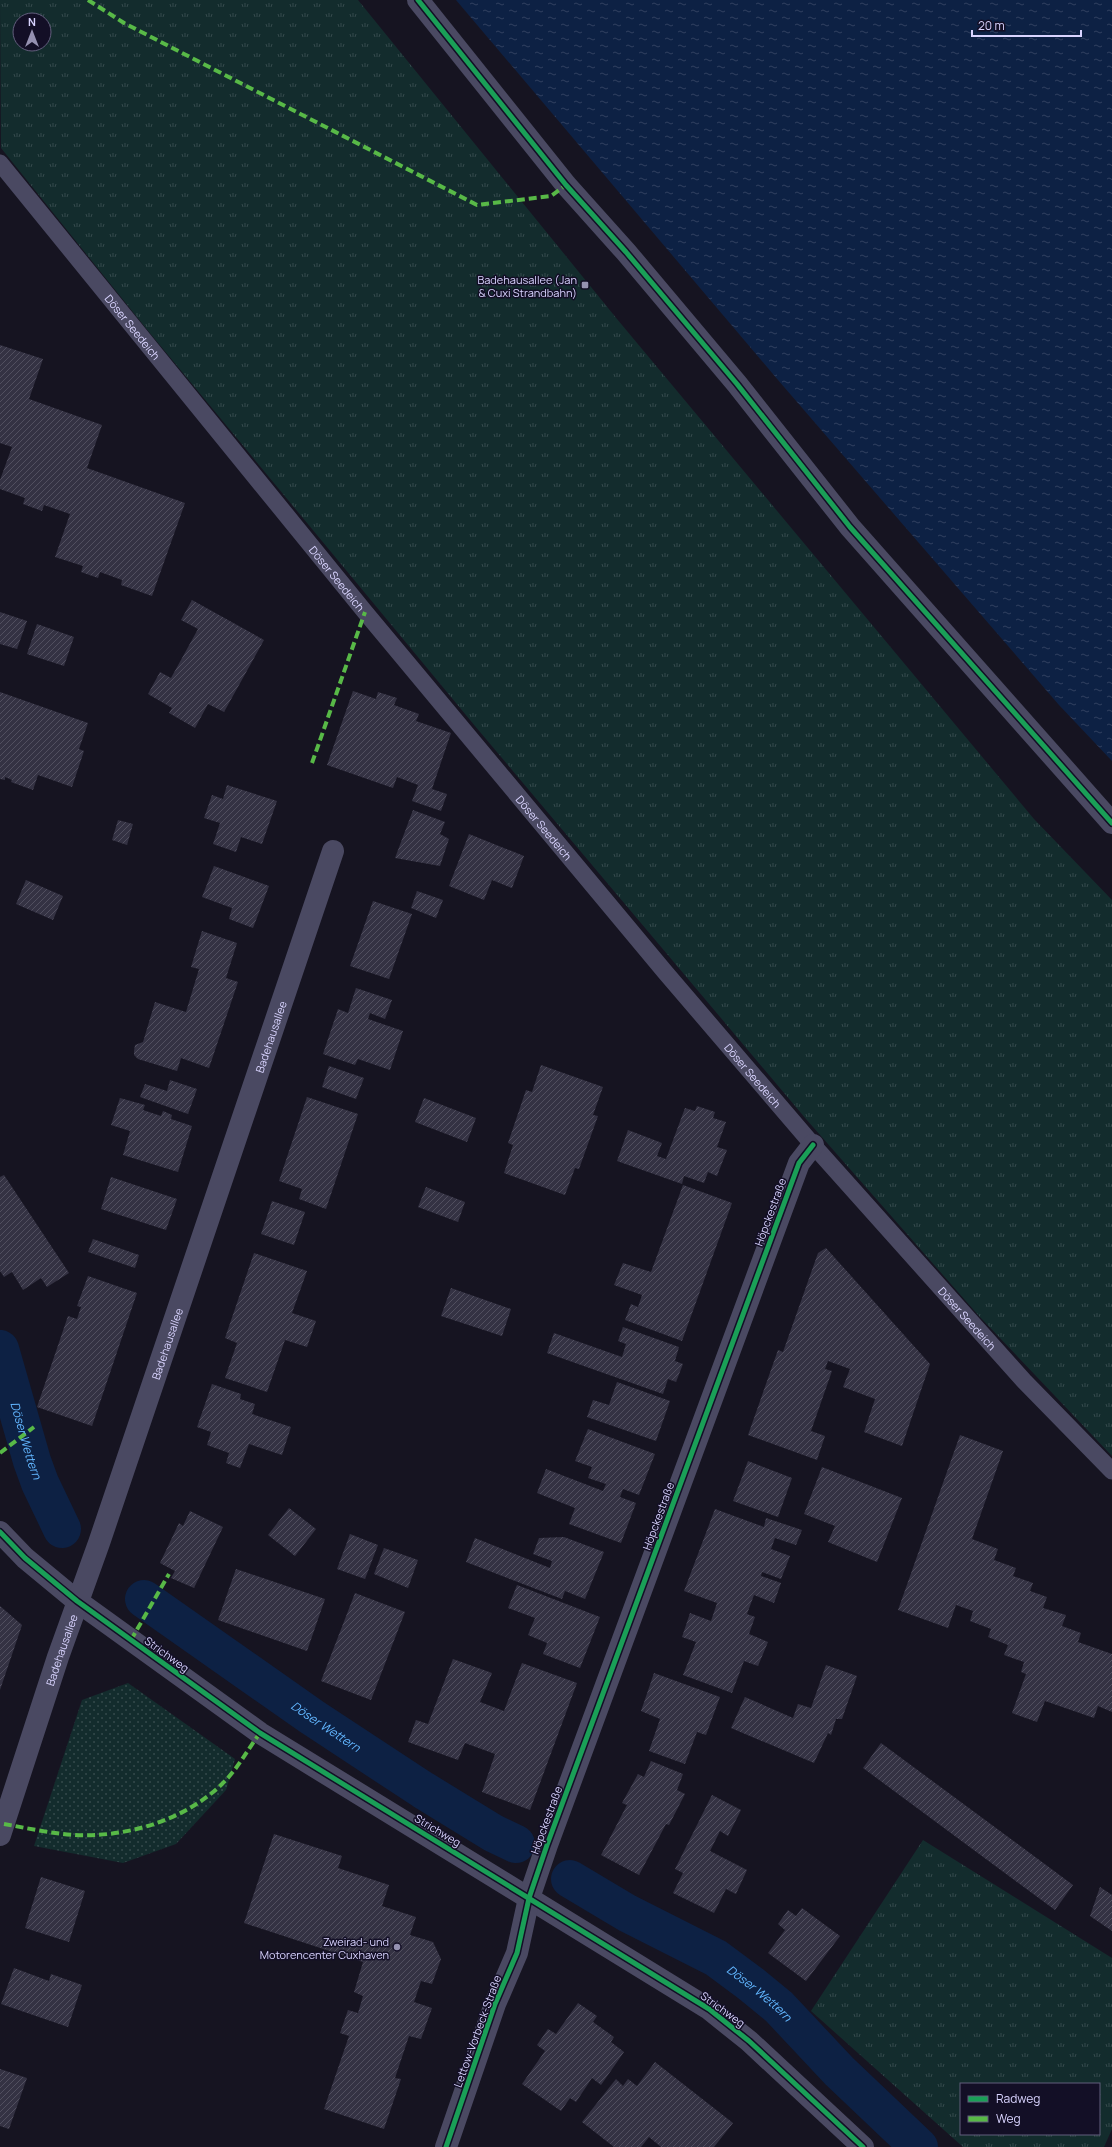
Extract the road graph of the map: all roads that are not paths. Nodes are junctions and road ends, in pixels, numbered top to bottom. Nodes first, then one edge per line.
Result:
1 (418, 0) edge
2 (0, 163) edge
3 (1112, 823) edge
4 (333, 851) dead end
5 (813, 1145) junction
6 (1112, 1471) edge
7 (0, 1532) edge
8 (77, 1601) junction
9 (0, 1835) edge
10 (529, 1898) junction
11 (446, 2147) edge
12 (863, 2147) edge

1 - 3 street
2 - 5 lane, Döser Seedeich
4 - 8 street, Badehausallee
5 - 6 lane, Döser Seedeich
5 - 10 street, Höpckestraße
7 - 8 street, Strichweg
8 - 9 street, Badehausallee
8 - 10 street, Strichweg
10 - 11 street, Lettow-Vorbeck-Straße
10 - 12 street, Strichweg

